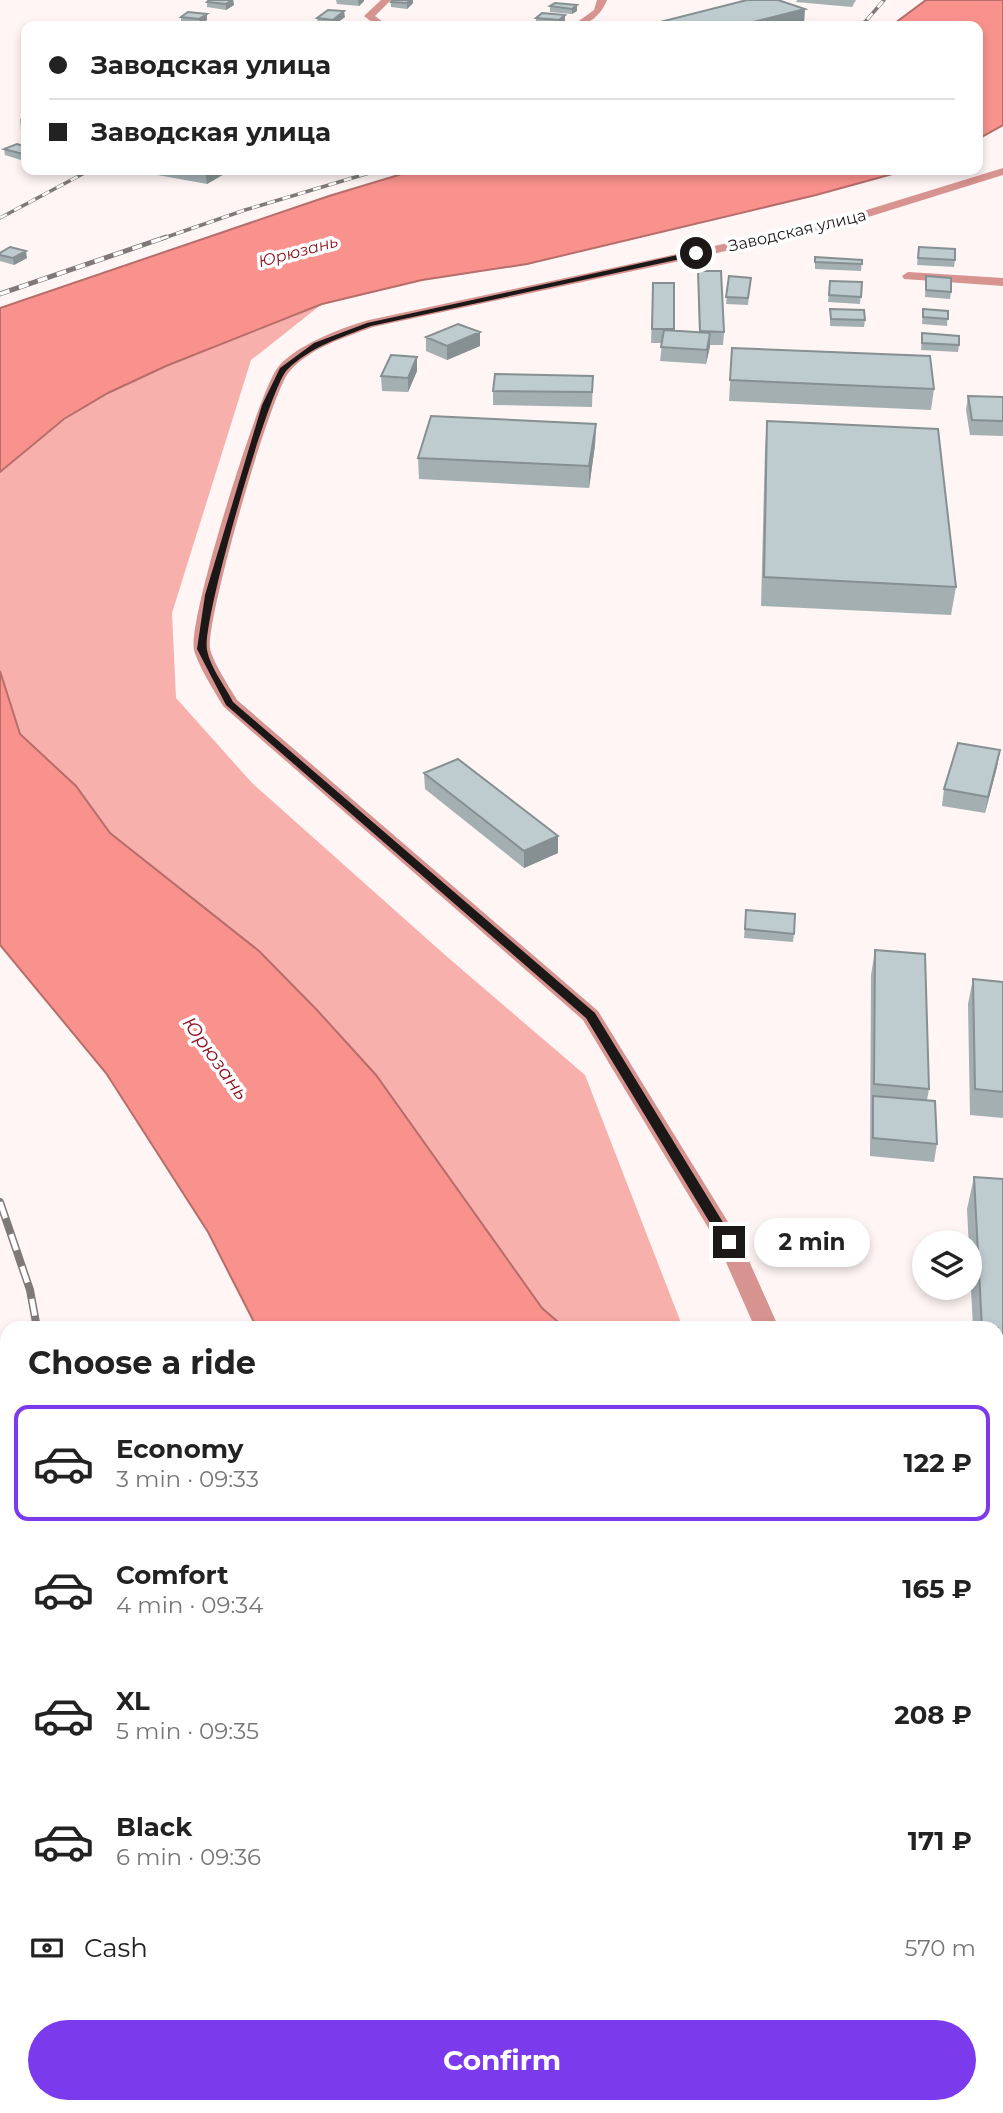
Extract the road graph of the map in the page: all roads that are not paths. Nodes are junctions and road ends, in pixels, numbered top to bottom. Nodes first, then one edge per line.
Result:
1 (386, 0) edge
2 (602, 0) edge
3 (376, 21) edge
4 (584, 21) edge
5 (1003, 171) edge
6 (908, 276) dead end
7 (1003, 282) edge
8 (764, 1321) edge

1 - 3 street
2 - 4 street
5 - 8 street, Заводская улица
6 - 7 street

